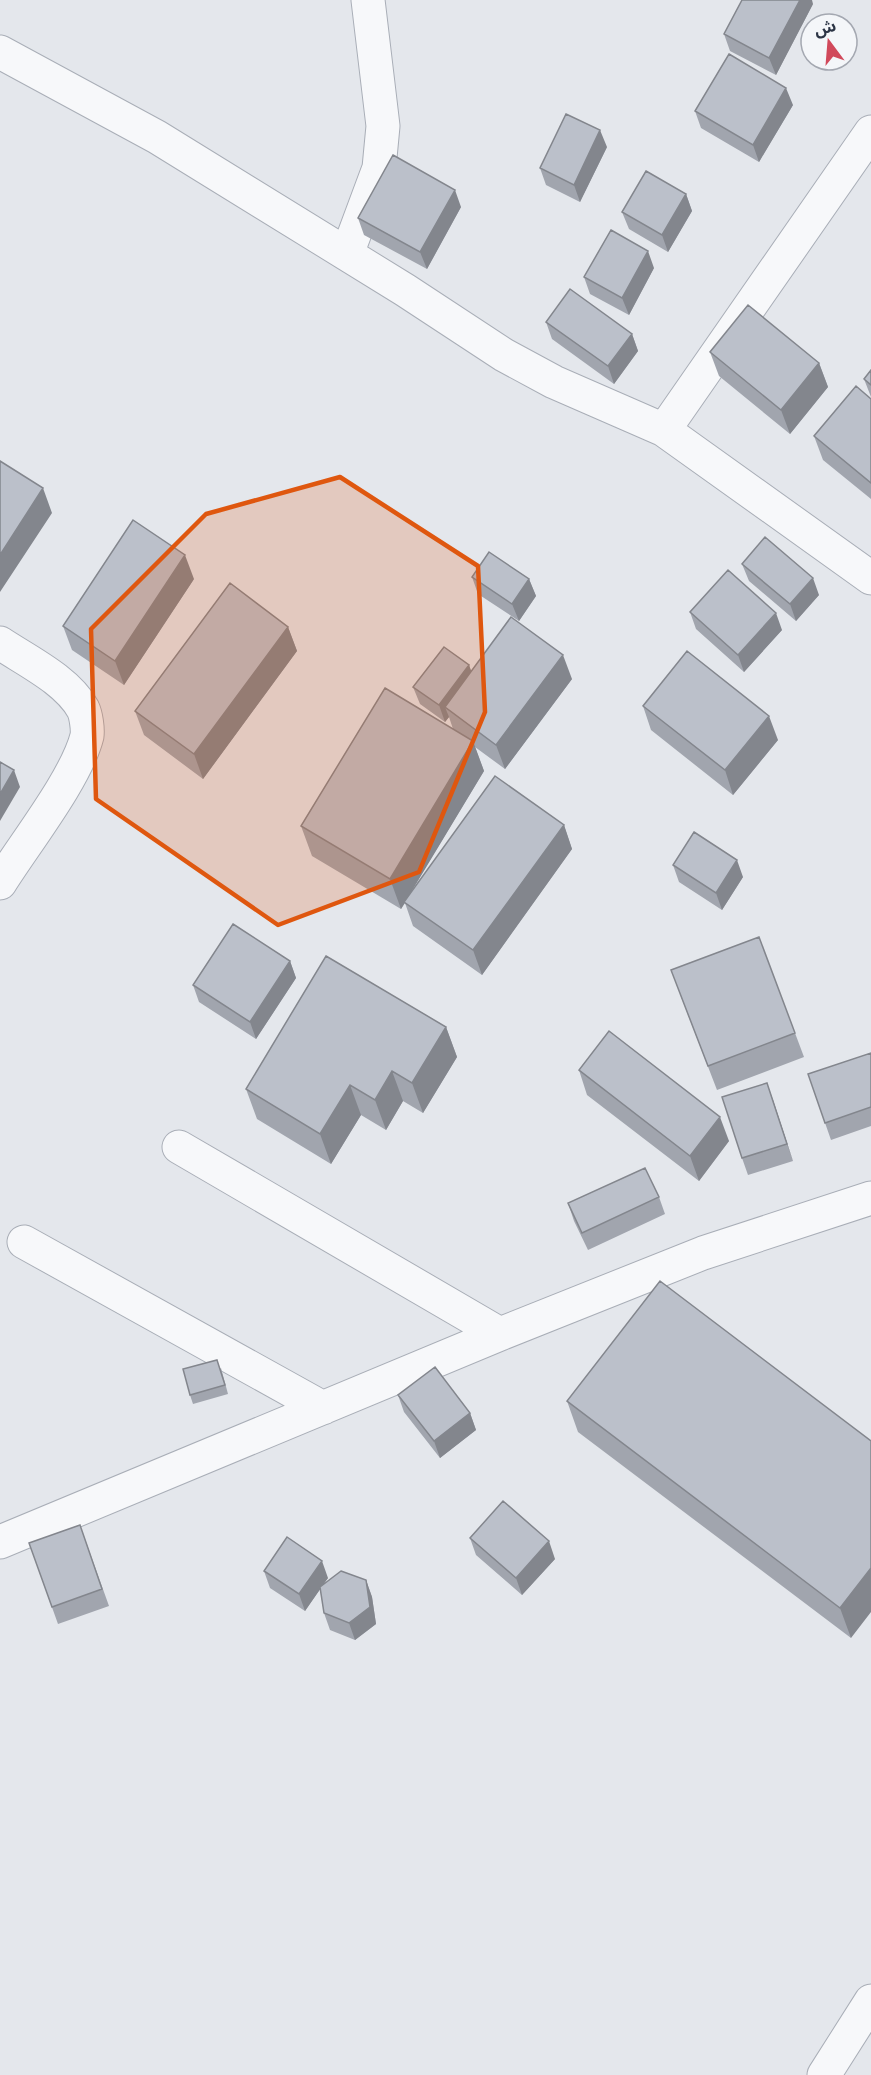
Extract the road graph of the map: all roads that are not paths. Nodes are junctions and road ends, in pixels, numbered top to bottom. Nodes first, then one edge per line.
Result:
1 (368, 0) edge
2 (0, 52) edge
3 (871, 132) edge
4 (347, 254) junction
5 (664, 430) junction
6 (871, 578) edge
7 (0, 643) edge
8 (0, 883) edge
9 (179, 1147) dead end
10 (871, 1198) edge
11 (24, 1242) dead end
12 (500, 1334) junction
13 (323, 1408) junction
14 (0, 1542) edge
15 (871, 2001) edge
16 (824, 2075) edge

1 - 4 street
2 - 4 street
3 - 5 street
4 - 5 street
5 - 6 street
7 - 8 street
9 - 12 street
10 - 12 street
11 - 13 street
12 - 13 street
13 - 14 street
15 - 16 street

